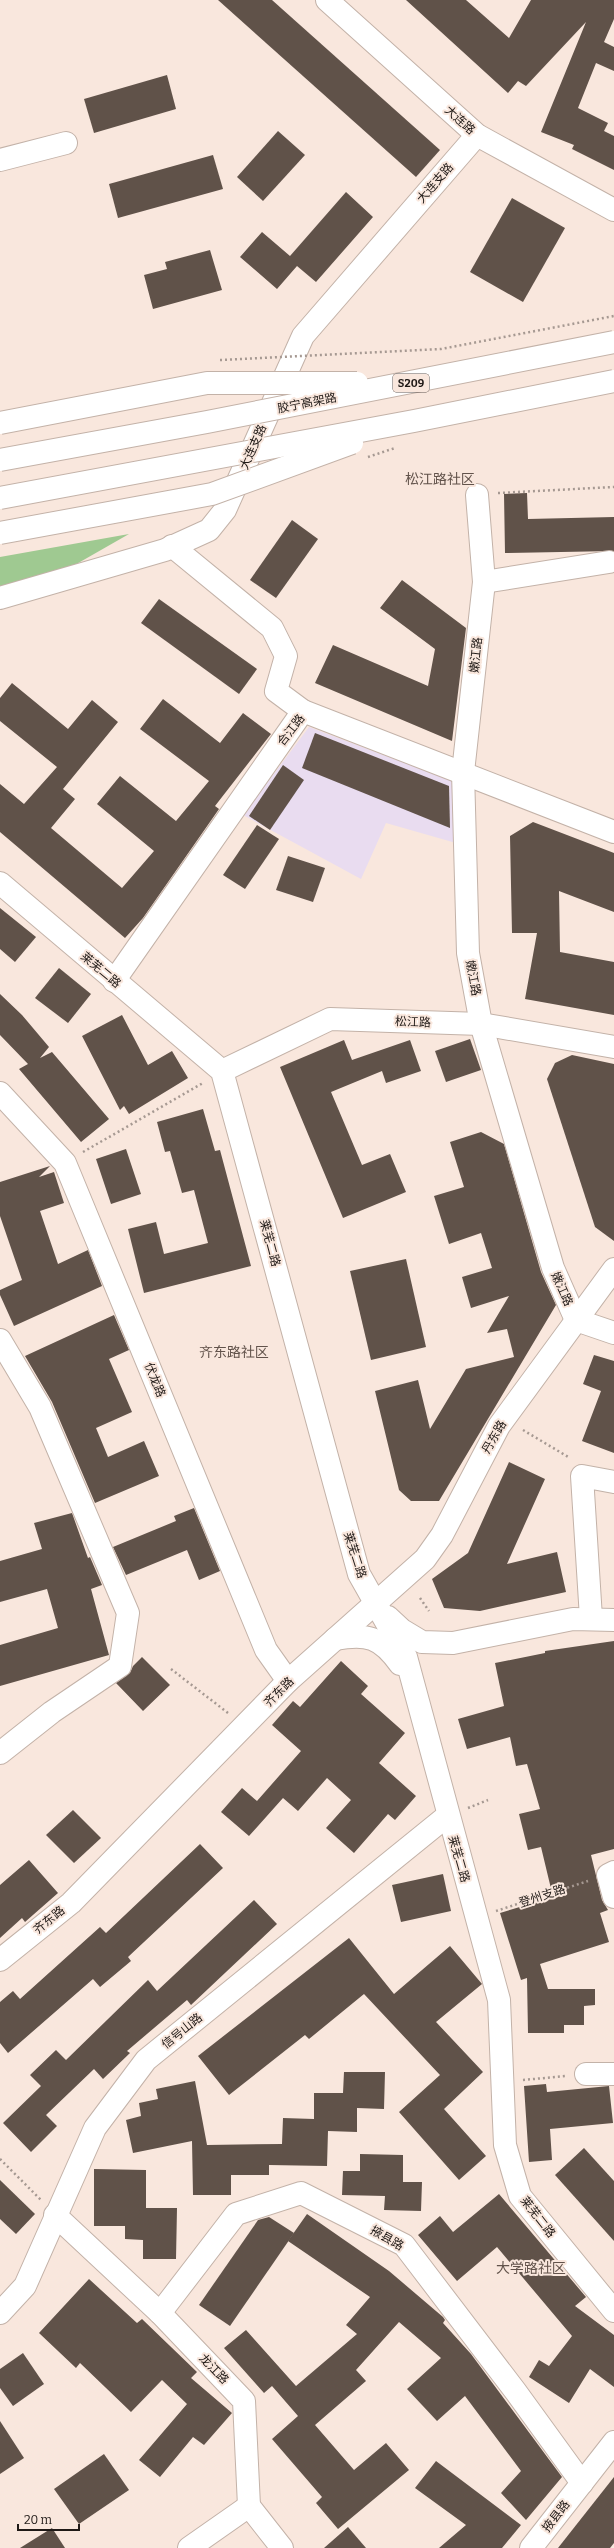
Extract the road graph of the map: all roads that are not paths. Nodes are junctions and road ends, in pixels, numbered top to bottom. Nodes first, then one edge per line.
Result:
1 (327, 0) edge
2 (477, 135) junction
3 (66, 143) dead end
4 (0, 160) edge
5 (614, 210) edge
6 (614, 342) edge
7 (614, 381) edge
8 (406, 384) junction
9 (414, 421) junction
10 (0, 423) edge
11 (0, 460) edge
12 (477, 494) road end
13 (0, 498) edge
14 (0, 532) edge
15 (172, 546) junction
16 (609, 562) dead end
17 (484, 582) junction
18 (0, 598) edge
19 (303, 711) junction
20 (463, 772) junction
21 (614, 832) edge
22 (0, 883) edge
23 (114, 981) junction
24 (481, 1024) junction
25 (614, 1047) edge
26 (215, 1076) junction
27 (0, 1093) edge
28 (614, 1269) edge
29 (576, 1320) junction
30 (614, 1333) edge
31 (0, 1340) edge
32 (614, 1482) edge
33 (375, 1603) junction
34 (591, 1618) junction
35 (614, 1620) edge
36 (335, 1639) junction
37 (453, 1643) junction
38 (288, 1681) junction
39 (414, 1689) junction
40 (0, 1753) edge
41 (447, 1816) junction
42 (611, 1874) edge
43 (614, 1897) edge
44 (0, 1960) edge
45 (586, 2074) road end
46 (614, 2074) edge
47 (55, 2215) junction
48 (614, 2311) edge
49 (0, 2313) edge
50 (160, 2313) junction
51 (614, 2442) edge
52 (582, 2483) junction
53 (249, 2506) junction
54 (189, 2548) edge
55 (282, 2548) edge
56 (531, 2548) edge

1 - 2 main road, 大连路
2 - 5 main road, 大连路
2 - 15 main road, 大连支路
3 - 4 main road
6 - 8 main road, 胶宁高架路 / S209, bridge
7 - 9 main road, bridge
8 - 10 main road, bridge
8 - 11 main road, 胶宁高架路 / S209, bridge
9 - 13 main road, bridge
9 - 14 main road, bridge
12 - 17 main road, 嫩江路
15 - 18 main road, 大连支路
15 - 19 main road
16 - 17 main road
17 - 20 main road, 嫩江路
19 - 20 main road, 合江路
19 - 23 main road, 合江路
20 - 21 main road, 合江路
20 - 24 main road, 嫩江路
22 - 23 main road, 莱芜二路
23 - 26 main road, 莱芜二路
24 - 25 main road, 松江路
24 - 26 main road, 松江路
24 - 29 main road, 嫩江路
26 - 33 main road, 莱芜二路
27 - 38 main road, 伏龙路
28 - 29 main road, 丹东路
29 - 30 main road, 嫩江路
29 - 33 main road, 丹东路
31 - 40 main road
32 - 34 main road
33 - 36 main road, 齐东路
33 - 37 main road
33 - 39 main road, 莱芜二路
34 - 35 main road
34 - 37 main road
36 - 38 main road, 齐东路
36 - 39 main road
37 - 39 main road
38 - 44 main road, 齐东路
39 - 41 main road, 莱芜二路
41 - 47 main road, 信号山路
41 - 48 main road, 莱芜二路
42 - 43 main road
45 - 46 main road
47 - 49 main road, 信号山路
47 - 50 main road, 龙江路
50 - 52 main road, 掖县路
50 - 53 main road, 龙江路
51 - 52 main road, 掖县路
52 - 56 main road, 掖县路
53 - 54 main road
53 - 55 main road

